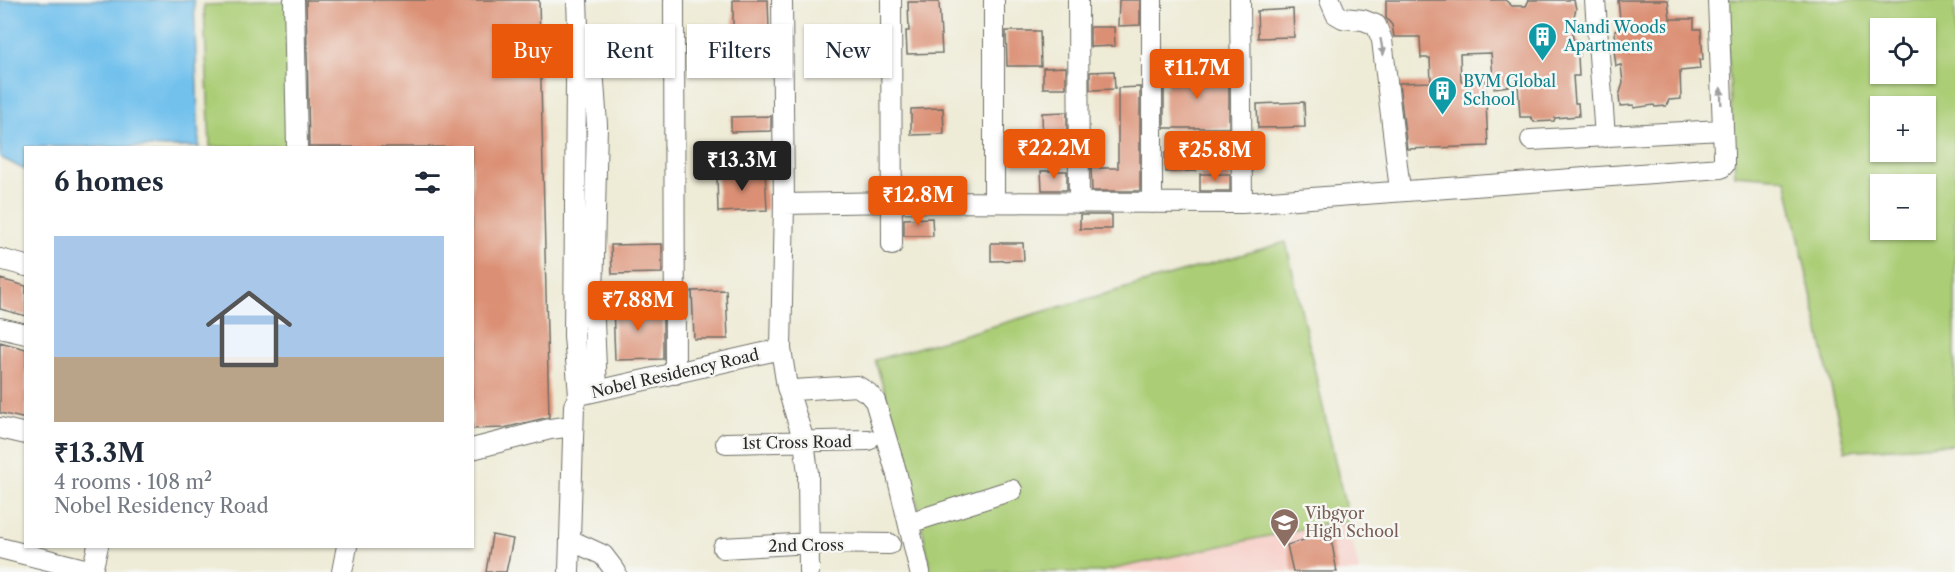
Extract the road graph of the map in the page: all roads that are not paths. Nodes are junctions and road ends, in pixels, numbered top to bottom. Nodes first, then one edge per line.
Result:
1 (294, 0) edge
2 (577, 0) edge
3 (674, 0) edge
4 (782, 0) edge
5 (891, 0) edge
6 (994, 0) edge
7 (1078, 0) edge
8 (1152, 0) edge
9 (1240, 0) edge
10 (1330, 0) edge
11 (1594, 0) edge
12 (1718, 0) edge
13 (573, 58) edge
14 (1722, 130) junction
15 (1605, 137) junction
16 (1531, 140) dead end
17 (297, 146) edge
18 (1400, 190) junction
19 (892, 202) junction
20 (993, 202) junction
21 (1079, 203) junction
22 (1152, 203) junction
23 (1242, 203) junction
24 (784, 204) junction
25 (892, 245) dead end
26 (0, 259) edge
27 (24, 265) edge
28 (0, 328) edge
29 (24, 334) edge
30 (781, 349) junction
31 (675, 374) junction
32 (787, 387) junction
33 (588, 392) junction
34 (0, 428) edge
35 (573, 431) junction
36 (24, 434) edge
37 (868, 440) dead end
38 (804, 441) junction
39 (726, 443) dead end
40 (474, 449) edge
41 (1012, 490) dead end
42 (909, 523) junction
43 (570, 540) junction
44 (810, 543) junction
45 (890, 544) dead end
46 (0, 548) edge
47 (98, 548) edge
48 (347, 548) edge
49 (723, 548) dead end
50 (342, 572) edge
51 (569, 572) edge
52 (616, 572) edge
53 (809, 572) edge
54 (920, 572) edge

1 - 17 street
2 - 33 street
3 - 31 street
4 - 24 street, Nobel Residency Road
5 - 19 street
6 - 20 street
7 - 21 street
8 - 22 street
9 - 23 street
10 -> 18 street
11 - 15 street
14 -> 12 street
13 - 33 street
14 - 15 street
14 - 18 street
15 - 16 street
18 - 23 street
19 - 20 street
19 - 24 street
19 - 25 street
20 - 21 street
21 - 22 street
22 - 23 street
24 - 30 street, Nobel Residency Road
26 - 27 street
28 - 29 street
30 - 31 street, Nobel Residency Road
30 - 32 street
31 - 33 street, Nobel Residency Road
32 - 38 street
32 - 42 street
33 - 35 street, Nobel Residency Road
34 - 36 street
35 - 40 street
35 - 43 street, Nobel Residency Road
37 - 38 street, 1st Cross Road
38 - 39 street, 1st Cross Road
38 - 44 street
41 - 42 street
42 - 54 street
43 - 51 street, Nobel Residency Road
43 - 52 street
44 - 45 street, 2nd Cross
44 - 49 street, 2nd Cross
44 - 53 street
46 - 47 street
48 - 50 street

